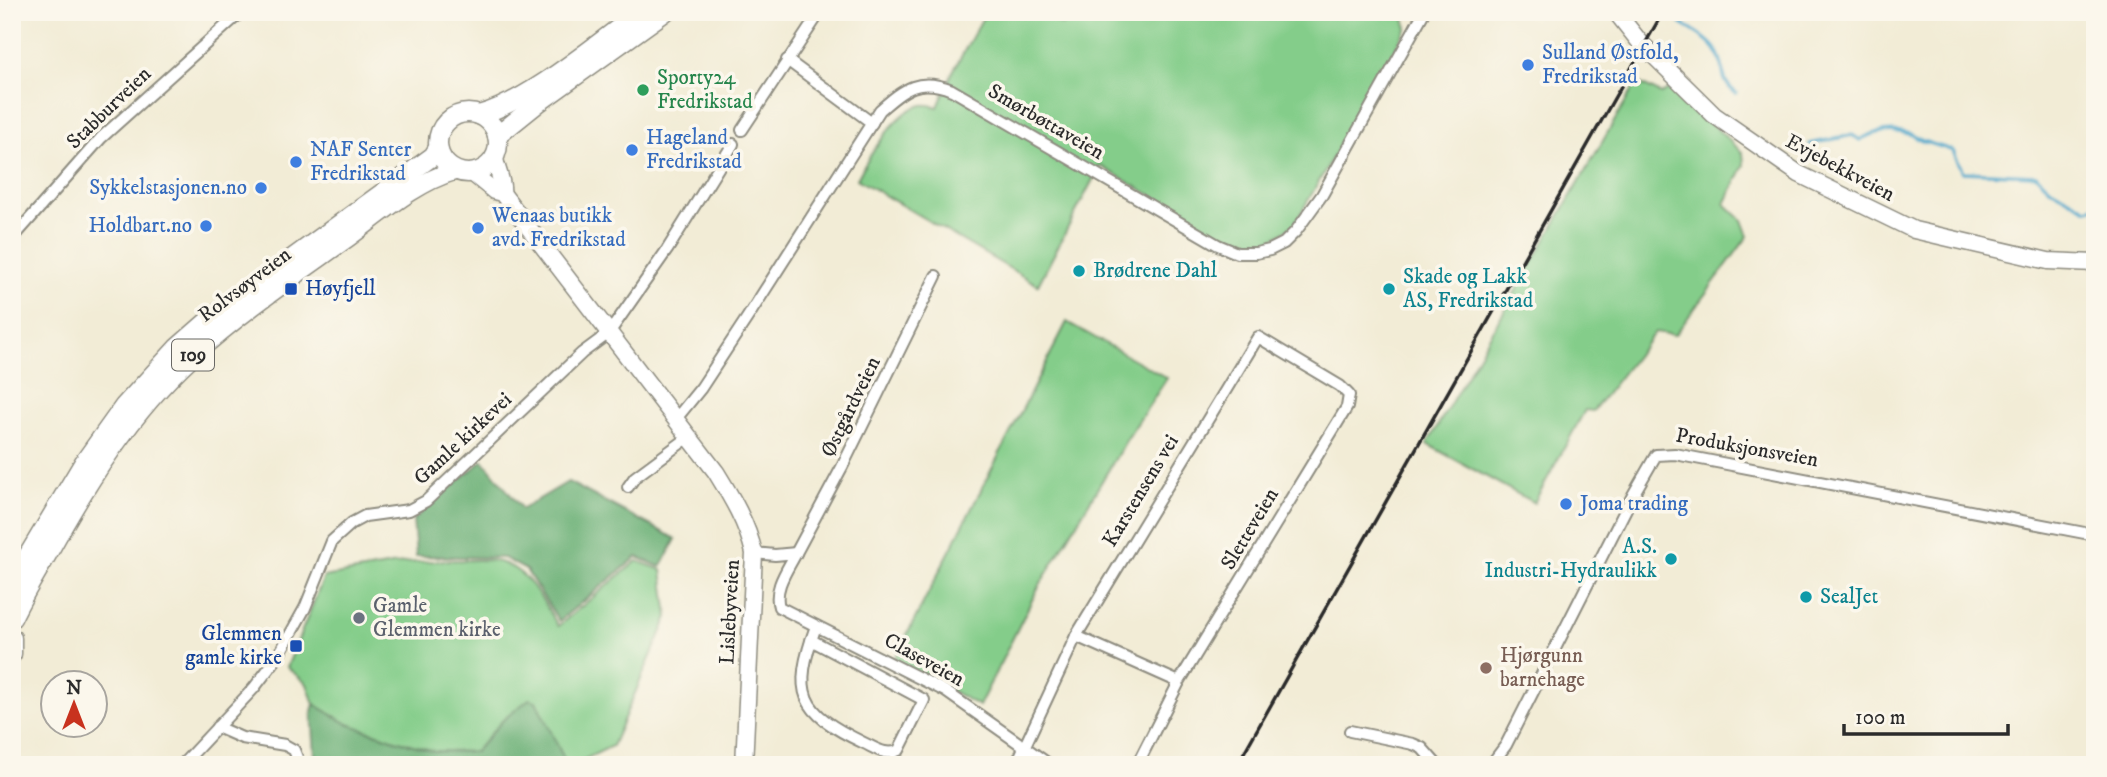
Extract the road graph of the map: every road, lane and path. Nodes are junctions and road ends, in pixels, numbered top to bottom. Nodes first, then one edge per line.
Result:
1 (241, 12) edge
2 (640, 12) edge
3 (665, 12) edge
4 (820, 12) edge
5 (1616, 12) edge
6 (1419, 14) edge
7 (787, 60) junction
8 (479, 115) junction
9 (872, 123) junction
10 (742, 130) dead end
11 (497, 136) junction
12 (733, 144) dead end
13 (438, 148) junction
14 (495, 157) junction
15 (463, 172) junction
16 (502, 193) junction
17 (12, 239) edge
18 (2095, 263) edge
19 (936, 276) dead end
20 (609, 333) junction
21 (1349, 395) joint
22 (675, 420) junction
23 (689, 437) junction
24 (628, 487) dead end
25 (2095, 535) edge
26 (754, 553) junction
27 (796, 553) junction
28 (12, 582) edge
29 (776, 598) joint
30 (12, 618) edge
31 (817, 626) junction
32 (1076, 636) junction
33 (12, 638) edge
34 (811, 640) junction
35 (12, 654) edge
36 (1179, 682) junction
37 (217, 727) junction
38 (1350, 731) dead end
39 (1024, 747) junction
40 (894, 758) edge
41 (182, 765) edge
42 (300, 765) edge
43 (744, 765) edge
44 (1016, 765) edge
45 (1050, 765) edge
46 (1137, 765) edge
47 (1437, 765) edge
48 (1490, 765) edge

1 - 17 street, Stabburveien
2 - 8 main road, 109
3 - 11 main road
4 - 7 street
5 - 18 street, Evjebekkveien
6 - 9 street, Smørbøttaveien
7 - 9 street
7 - 10 street
8 - 11 main road
8 - 13 main road, 109
9 - 22 street, Smørbøttaveien
11 - 14 main road
12 - 20 street, Gamle kirkevei
13 - 15 main road
13 - 28 main road, Rolvsøyveien / 109
14 - 15 main road, 109
14 - 16 street, Lislebyveien
15 - 16 street, Lislebyveien
15 - 30 main road, Rolvsøyveien / 109
16 - 20 street, Lislebyveien
19 - 27 street, Østgårdveien
20 - 22 street, Lislebyveien
20 - 37 street, Gamle kirkevei
21 - 32 street, Karstensens vei
21 - 36 street, Sletteveien
22 - 23 street, Lislebyveien
23 - 24 street
23 - 26 street, Lislebyveien
25 - 48 street, Produksjonsveien
26 - 27 street
26 - 43 street, Lislebyveien
27 - 29 street, Østgårdveien
29 - 31 street, Claseveien
31 - 34 street
31 - 39 street, Claseveien
32 - 36 street
32 - 39 street, Karstensens vei
33 - 35 main road
34 - 40 street
34 - 40 street
36 - 46 street, Sletteveien
37 - 41 street, Gamle kirkevei
37 - 42 street
38 - 47 street
39 - 44 street, Karstensens vei
39 - 45 street, Claseveien

